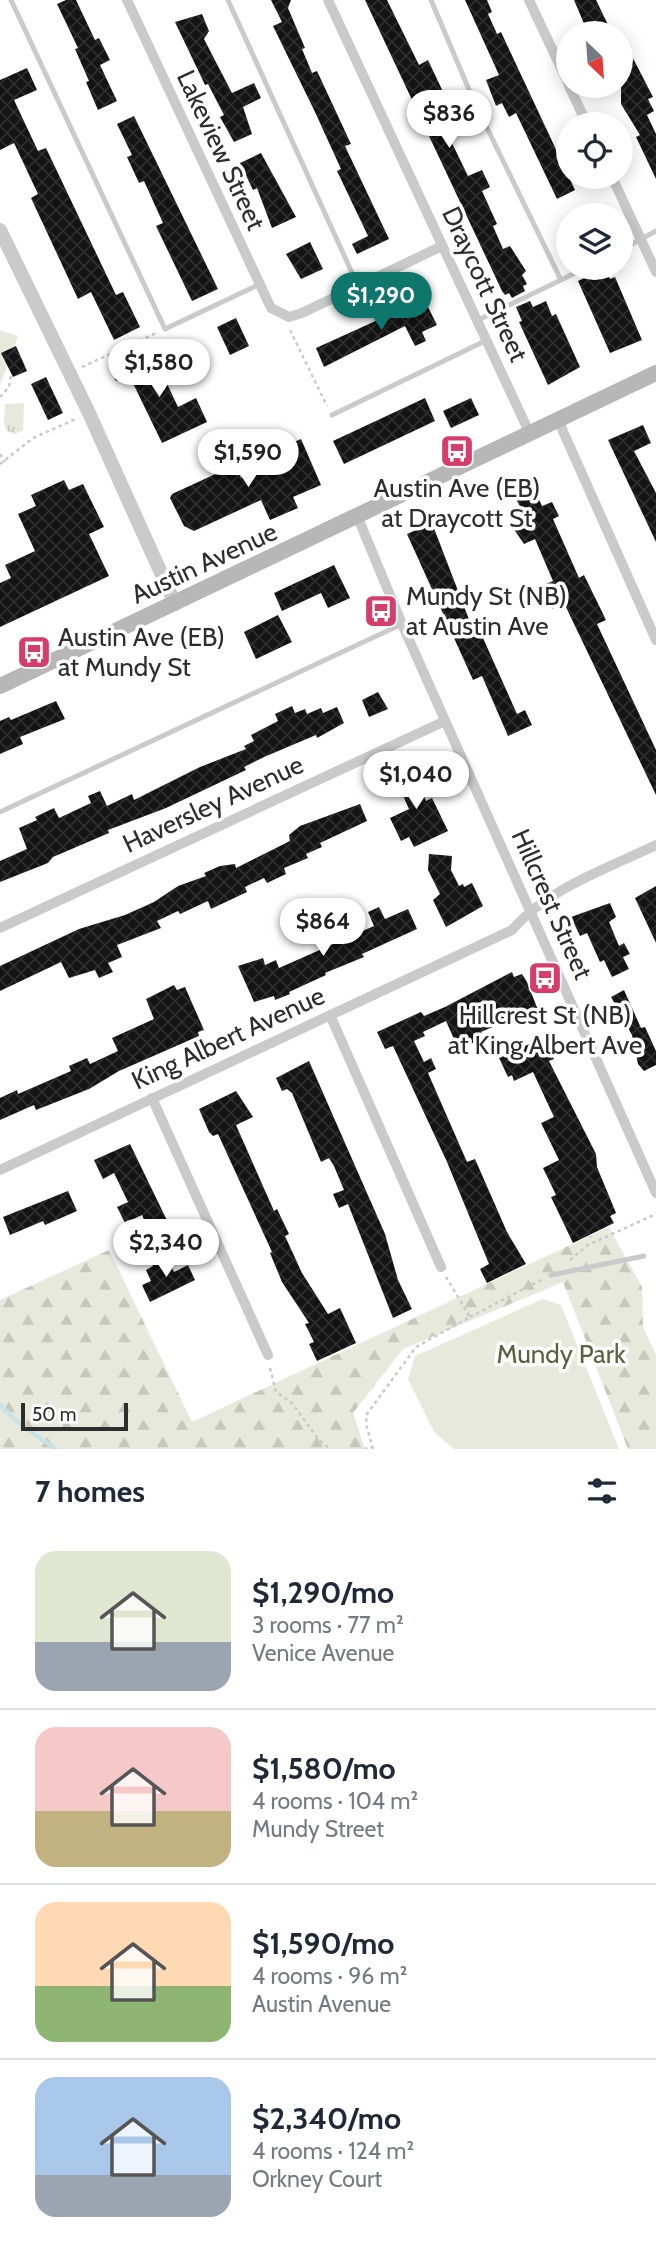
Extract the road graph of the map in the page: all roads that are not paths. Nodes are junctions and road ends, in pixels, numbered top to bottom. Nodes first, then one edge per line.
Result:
1 (11, 0) edge
2 (127, 0) edge
3 (228, 0) edge
4 (328, 0) edge
5 (431, 0) edge
6 (529, 0) edge
7 (556, 57) edge
8 (617, 189) edge
9 (0, 230) edge
10 (656, 231) edge
11 (640, 239) junction
12 (633, 243) edge
13 (442, 246) junction
14 (556, 270) edge
15 (656, 272) edge
16 (561, 280) edge
17 (258, 285) junction
18 (358, 286) junction
19 (476, 321) junction
20 (485, 341) junction
21 (656, 373) edge
22 (331, 415) road end
23 (558, 421) junction
24 (530, 434) junction
25 (358, 518) junction
26 (175, 604) junction
27 (402, 624) junction
28 (656, 640) edge
29 (0, 687) edge
30 (445, 721) junction
31 (0, 812) edge
32 (656, 845) edge
33 (530, 910) junction
34 (0, 928) edge
35 (330, 1015) junction
36 (152, 1098) junction
37 (0, 1170) edge
38 (656, 1193) edge
39 (644, 1256) dead end
40 (440, 1267) road end
41 (551, 1275) dead end
42 (268, 1355) road end

1 - 17 lane
2 - 17 street, Lakeview Street
3 - 18 lane
4 - 13 street, Draycott Street
5 - 14 lane
6 - 7 street
8 - 11 street
9 - 26 street
10 - 11 lane
11 - 12 lane
11 - 15 street
13 - 18 street
13 - 19 street, Draycott Street
16 - 19 lane
17 - 18 street, Lakeview Street
19 - 20 street, Draycott Street
20 - 22 lane
20 - 24 street, Draycott Street
21 - 23 main road, Austin Avenue
23 - 24 main road, Austin Avenue
23 - 28 street
24 - 25 main road, Austin Avenue
25 - 26 main road, Austin Avenue
25 - 27 street, Hillcrest Street
26 - 29 main road, Austin Avenue
27 - 30 street, Hillcrest Street
27 - 31 lane
30 - 33 street, Hillcrest Street
30 - 34 street, Haversley Avenue
32 - 33 street, King Albert Avenue
33 - 35 street, King Albert Avenue
33 - 38 street, Hillcrest Street
35 - 36 street, King Albert Avenue
35 - 40 street
36 - 37 street, King Albert Avenue
36 - 42 street
39 - 41 lane

